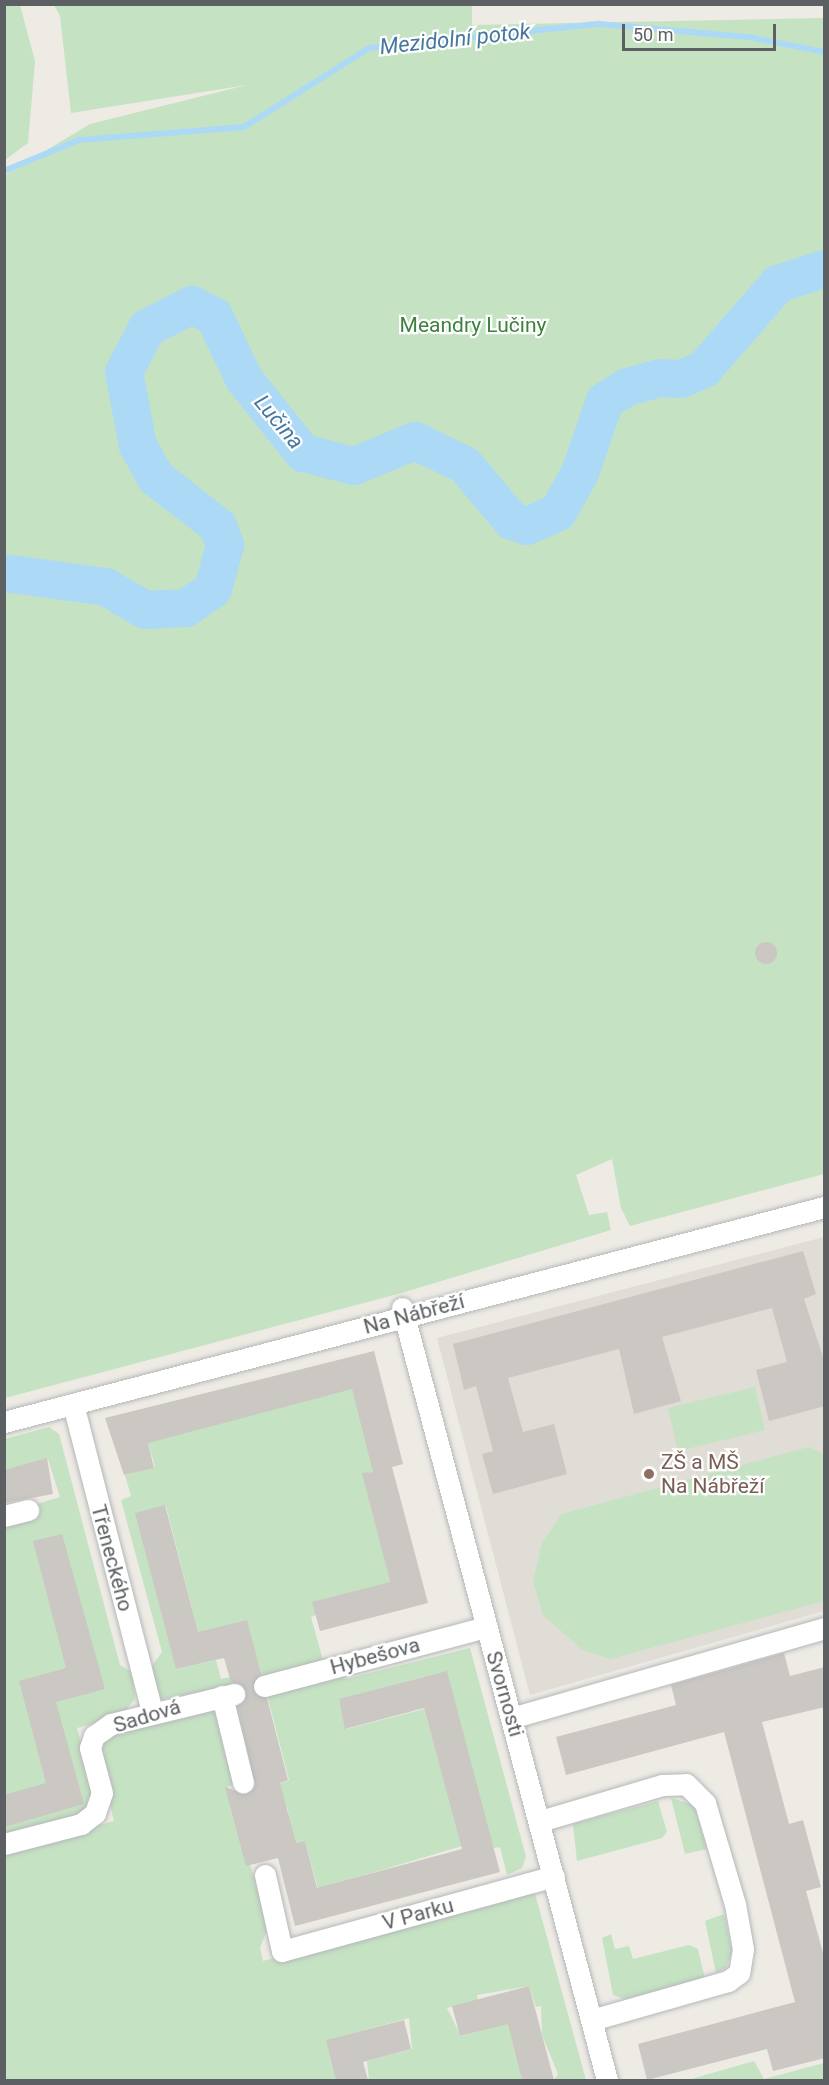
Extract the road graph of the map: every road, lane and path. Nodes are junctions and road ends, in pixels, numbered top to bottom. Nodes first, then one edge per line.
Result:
1 (825, 1207) edge
2 (403, 1312) junction
3 (73, 1404) junction
4 (4, 1422) edge
5 (28, 1510) dead end
6 (4, 1516) edge
7 (486, 1627) junction
8 (825, 1628) edge
9 (264, 1686) tunnel mouth
10 (152, 1712) junction
11 (511, 1718) junction
12 (243, 1782) dead end
13 (540, 1821) junction
14 (4, 1844) edge
15 (265, 1875) dead end
16 (554, 1876) junction
17 (591, 2020) junction
18 (607, 2080) edge

1 - 2 street, Na Nábřeží
2 - 3 street, Na Nábřeží
2 - 7 street, Svornosti
3 - 4 street, Na Nábřeží
3 - 10 street, Třeneckého
5 - 6 street
7 - 9 street, Hybešova
7 - 11 street, Svornosti
8 - 11 street
10 - 12 street, Sadová
10 - 14 street, Sadová
11 - 13 street, Svornosti
13 - 16 street, Svornosti
13 - 17 street
15 - 16 street, V Parku
16 - 17 street, Svornosti
17 - 18 street, Svornosti

